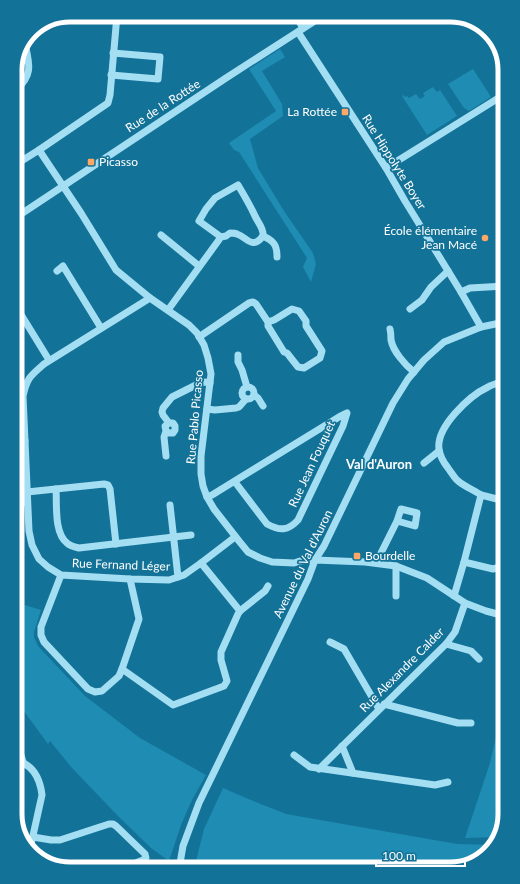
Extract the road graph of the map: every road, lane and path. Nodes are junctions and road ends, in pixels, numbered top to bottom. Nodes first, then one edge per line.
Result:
1 (116, 22) edge
2 (298, 22) edge
3 (313, 22) edge
4 (301, 30) junction
5 (26, 51) edge
6 (114, 53) junction
7 (111, 75) junction
8 (22, 83) edge
9 (498, 98) edge
10 (39, 150) junction
11 (22, 161) edge
12 (386, 168) junction
13 (63, 187) junction
14 (22, 213) edge
15 (161, 235) dead end
16 (263, 236) junction
17 (221, 237) junction
18 (277, 257) dead end
19 (199, 266) junction
20 (57, 271) dead end
21 (448, 271) junction
22 (498, 286) edge
23 (461, 292) junction
24 (150, 298) junction
25 (410, 309) dead end
26 (168, 310) junction
27 (22, 316) edge
28 (268, 322) junction
29 (498, 323) edge
30 (481, 327) junction
31 (101, 328) junction
32 (390, 329) dead end
33 (199, 336) junction
34 (238, 355) dead end
35 (49, 360) junction
36 (414, 372) junction
37 (210, 383) junction
38 (498, 383) edge
39 (247, 387) junction
40 (254, 395) junction
41 (246, 399) junction
42 (263, 406) dead end
43 (207, 409) junction
44 (25, 441) joint
45 (439, 451) junction
46 (166, 456) dead end
47 (424, 463) dead end
48 (235, 482) junction
49 (56, 489) junction
50 (27, 492) junction
51 (481, 495) junction
52 (207, 497) junction
53 (498, 499) edge
54 (27, 501) junction
55 (22, 504) edge
56 (170, 505) dead end
57 (397, 521) dead end
58 (191, 535) dead end
59 (235, 537) junction
60 (174, 538) junction
61 (116, 544) junction
62 (315, 560) junction
63 (375, 562) junction
64 (464, 562) junction
65 (201, 563) junction
66 (396, 566) junction
67 (498, 568) edge
68 (60, 575) junction
69 (178, 577) junction
70 (130, 579) junction
71 (268, 586) dead end
72 (396, 596) dead end
73 (454, 596) junction
74 (465, 603) junction
75 (240, 611) junction
76 (498, 614) edge
77 (330, 642) dead end
78 (446, 644) junction
79 (479, 659) dead end
80 (122, 669) junction
81 (382, 707) junction
82 (471, 723) dead end
83 (342, 746) junction
84 (294, 755) dead end
85 (22, 759) edge
86 (23, 762) joint
87 (319, 769) junction
88 (353, 774) junction
89 (448, 782) dead end
90 (33, 837) junction
91 (32, 843) edge
92 (138, 862) edge
93 (180, 862) edge

1 - 6 street
2 - 4 street, Rue Hippolyte Boyer
3 - 4 street, Rue de la Rottée
4 - 12 street, Rue Hippolyte Boyer
4 - 13 street, Rue de la Rottée
5 - 8 street
6 - 7 street
6 - 7 street
7 - 10 street
9 - 12 street
10 - 11 street
10 - 13 street, Rue Pablo Picasso
12 - 21 street, Rue Hippolyte Boyer
13 - 14 street, Rue de la Rottée
13 - 24 street, Rue Pablo Picasso
15 - 19 street
16 - 17 street
16 - 17 street
16 - 18 street
17 - 19 street
19 - 26 street
20 - 31 street
21 - 23 street, Rue Hippolyte Boyer
21 - 25 street
22 - 23 street
23 - 30 street, Rue Hippolyte Boyer
24 - 26 street, Rue Pablo Picasso
24 - 31 street, Rue Fernand Léger
26 - 33 street, Rue Pablo Picasso
27 - 35 street
28 - 28 street
28 - 33 street
29 - 30 street, Avenue du Val d'Auron
30 - 36 street, Avenue du Val d'Auron
31 - 35 street, Rue Fernand Léger
32 - 36 street
33 - 37 street, Rue Pablo Picasso
34 - 39 street
35 - 44 street, Rue Fernand Léger
36 - 62 street, Avenue du Val d'Auron
37 - 43 street, Rue Pablo Picasso
37 - 46 street
38 - 45 street
39 - 40 street
39 - 41 street
40 - 41 street
40 - 42 street
41 - 43 street
43 - 52 street, Rue Pablo Picasso
44 - 50 street, Rue Fernand Léger
45 - 47 street
45 - 51 street
48 - 48 street, Rue Jean Fouquet
48 - 52 street, Rue Jean Fouquet
49 - 50 street
49 - 61 street
49 - 61 street
50 - 54 street, Rue Fernand Léger
51 - 53 street
51 - 64 street
52 - 59 street, Rue Pablo Picasso
54 - 55 street
54 - 68 street, Rue Fernand Léger
56 - 60 street
57 - 63 street
58 - 60 street
59 - 62 street, Rue Pablo Picasso
59 - 65 street, Rue Fernand Léger
60 - 61 street
60 - 69 street
62 - 63 street, Rue Pablo Picasso
62 - 93 street, Avenue du Val d'Auron
63 - 66 street, Rue Pablo Picasso
64 - 67 street
64 - 73 street
65 - 69 street, Rue Fernand Léger
65 - 75 street
66 - 72 street
66 - 73 street, Rue Pablo Picasso
68 - 70 street, Rue Fernand Léger
68 - 80 street
69 - 70 street, Rue Fernand Léger
70 - 80 street
71 - 75 street
73 - 74 street, Rue Pablo Picasso
74 - 76 street, Rue Pablo Picasso
74 - 78 street, Rue Alexandre Calder
75 - 80 street
77 - 81 street
78 - 79 street
78 - 81 street, Rue Alexandre Calder
81 - 82 street
81 - 83 street, Rue Alexandre Calder
83 - 87 street, Rue Alexandre Calder
83 - 88 street
84 - 87 street
85 - 86 street
86 - 90 street
87 - 88 street
88 - 89 street
90 - 91 street
90 - 92 street

